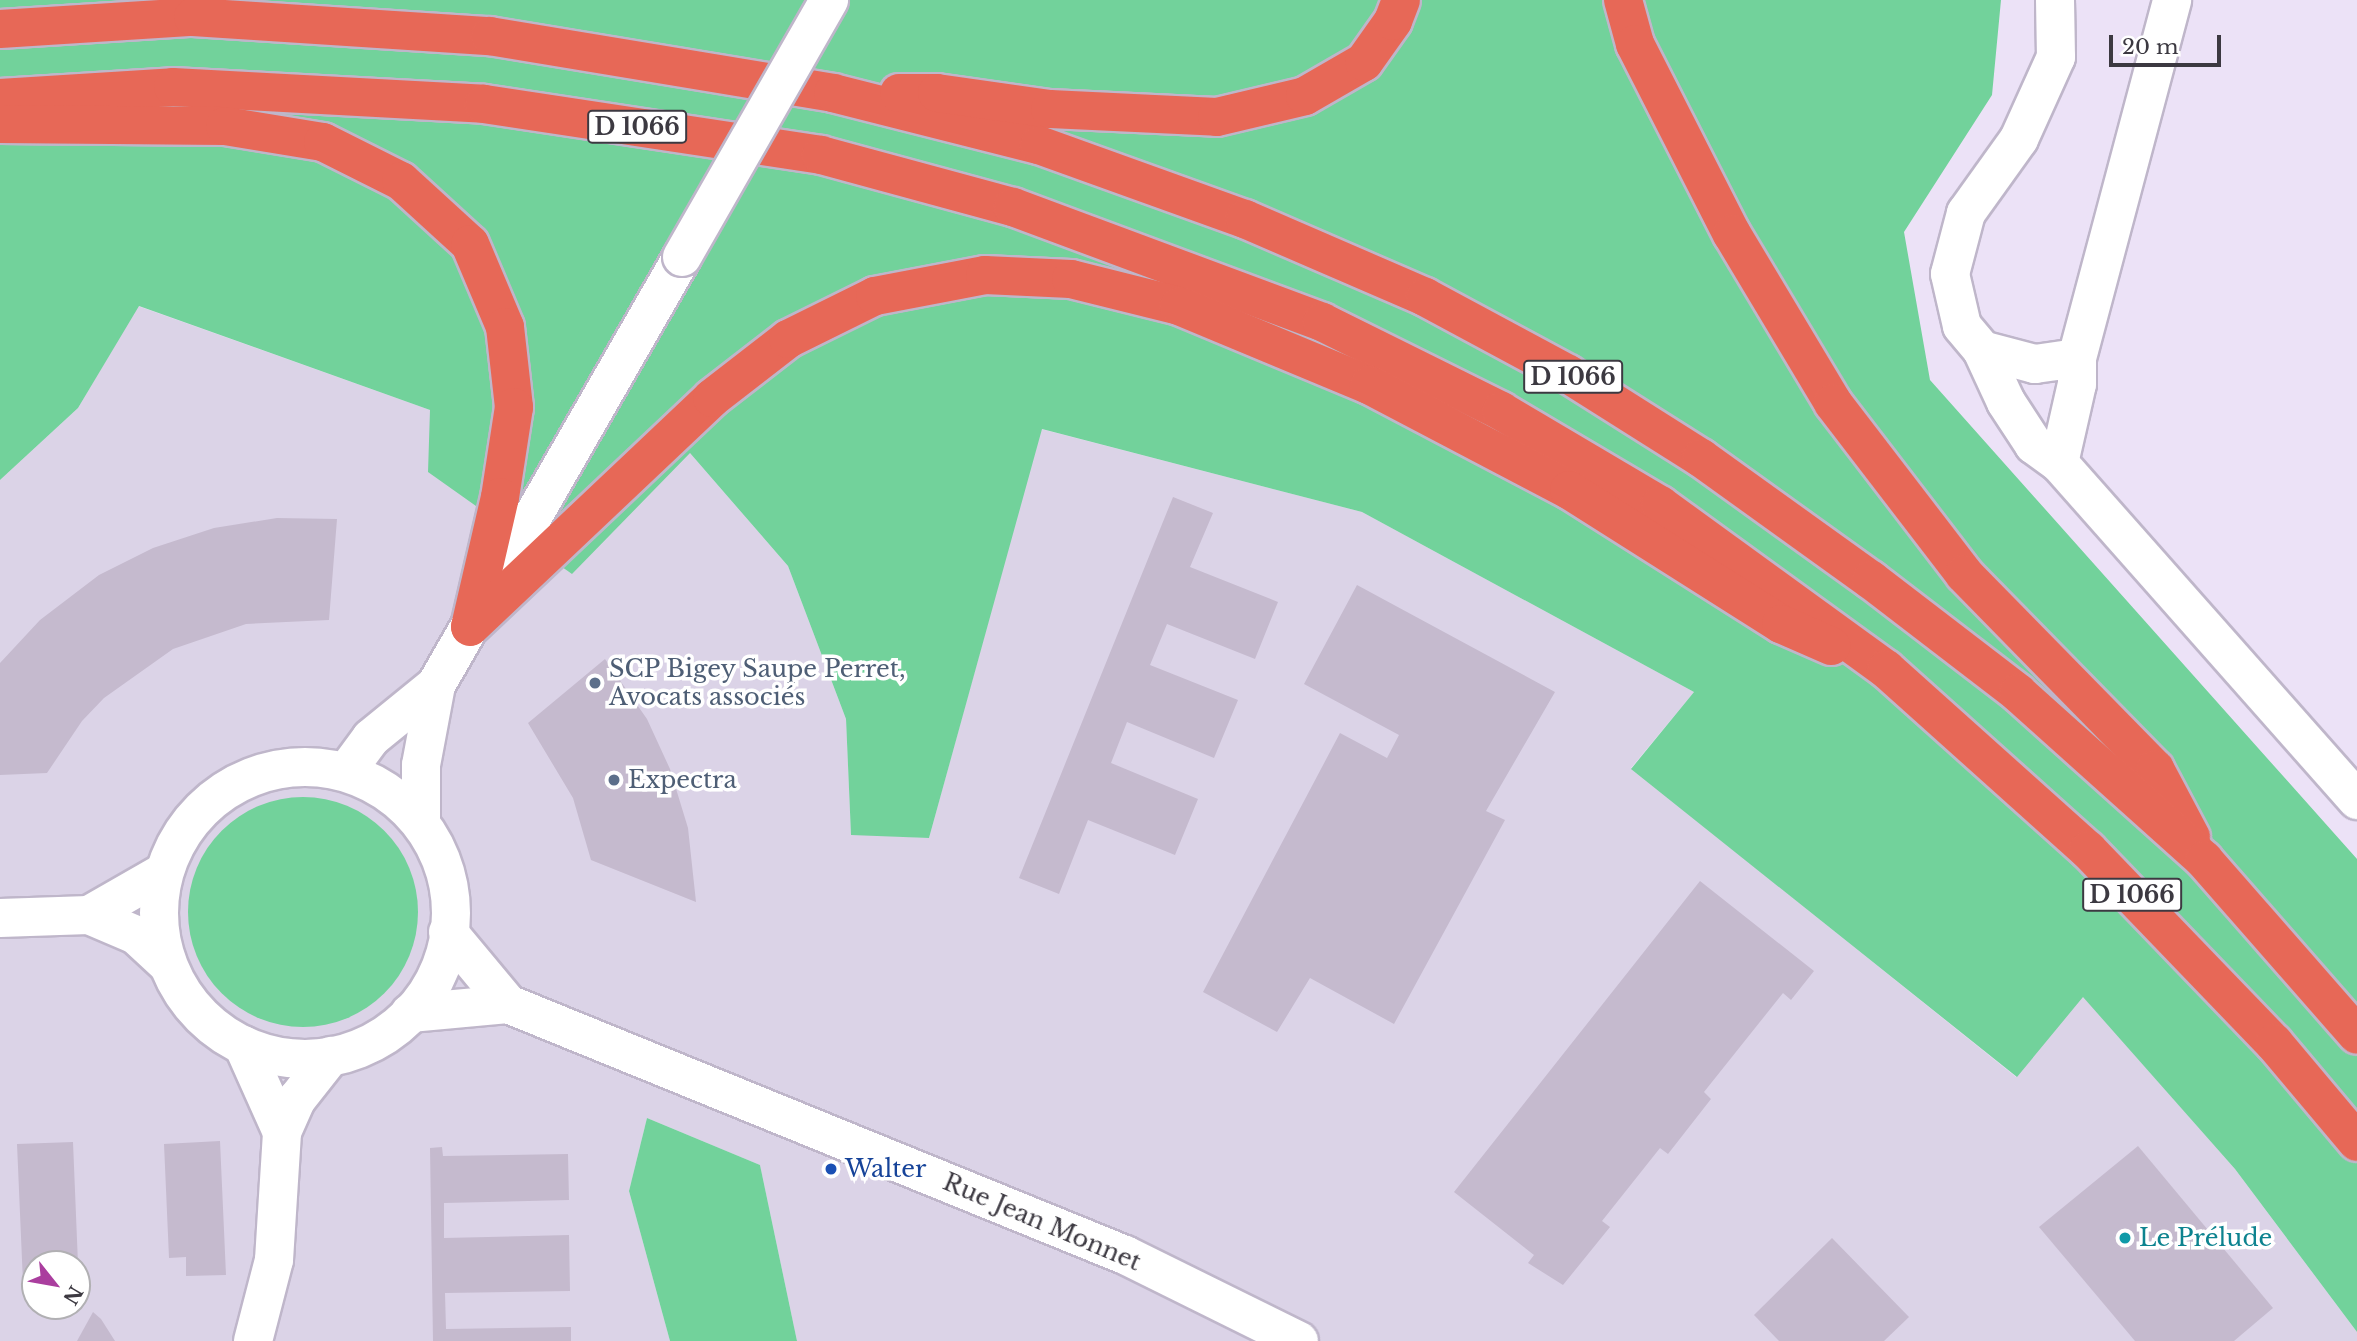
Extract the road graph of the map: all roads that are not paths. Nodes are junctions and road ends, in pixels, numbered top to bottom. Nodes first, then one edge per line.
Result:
1 (830, 0) edge
2 (1401, 0) edge
3 (1623, 0) edge
4 (2055, 0) edge
5 (2172, 0) edge
6 (0, 29) edge
7 (834, 93) junction
8 (0, 98) edge
9 (0, 124) edge
10 (1982, 351) junction
11 (2077, 358) junction
12 (2059, 463) junction
13 (470, 627) junction
14 (1886, 669) junction
15 (436, 685) junction
16 (346, 772) junction
17 (2357, 800) edge
18 (421, 823) junction
19 (2204, 860) junction
20 (164, 872) junction
21 (89, 915) junction
22 (0, 918) edge
23 (449, 932) junction
24 (166, 963) junction
25 (508, 1004) junction
26 (410, 1013) junction
27 (2357, 1035) edge
28 (243, 1045) junction
29 (331, 1056) junction
30 (282, 1132) junction
31 (2357, 1142) edge
32 (253, 1341) edge
33 (1299, 1341) edge

1 - 13 street, bridge
2 - 7 highway
3 - 19 highway
4 - 10 street
5 - 11 street
6 - 7 highway, D 1066
7 - 19 highway, D 1066
8 - 14 highway, D 1066
9 - 13 highway
10 - 11 street
10 - 12 street
11 - 12 street
12 - 17 street
13 - 14 highway
13 - 15 street
14 - 31 highway, D 1066
15 - 16 street
15 - 18 street
16 - 18 street
16 - 20 street
18 - 23 street
19 - 27 highway, D 1066
20 - 21 street
20 - 24 street
21 - 22 street
21 - 24 street
23 - 25 street, Rue Jean Monnet
23 - 26 street
24 - 28 street
25 - 26 street, Rue Jean Monnet
25 - 33 street, Rue Jean Monnet
26 - 29 street
28 - 29 street
28 - 30 street
29 - 30 street
30 - 32 street

